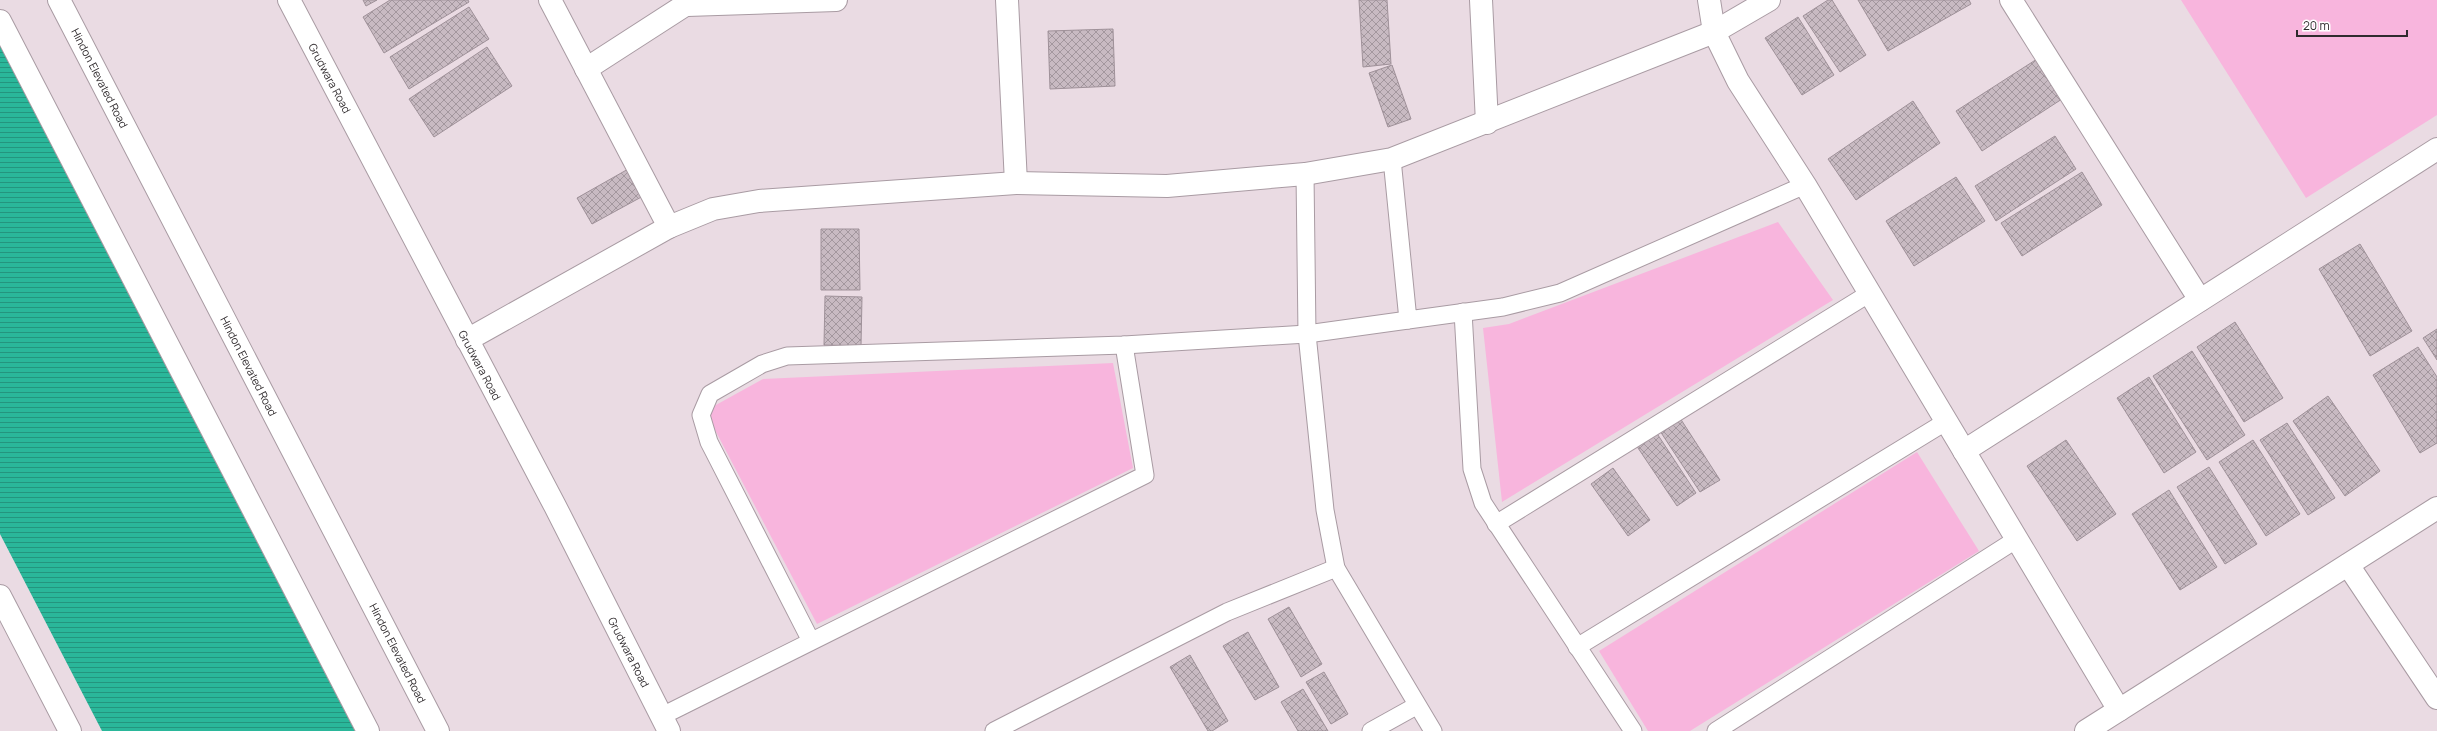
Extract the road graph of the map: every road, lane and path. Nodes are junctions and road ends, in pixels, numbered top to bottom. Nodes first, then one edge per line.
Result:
1 (59, 0) edge
2 (289, 0) edge
3 (550, 0) edge
4 (836, 0) edge
5 (1007, 0) edge
6 (1481, 0) edge
7 (1709, 0) edge
8 (1769, 0) edge
9 (2011, 0) edge
10 (690, 3) edge
11 (0, 21) edge
12 (1714, 32) junction
13 (586, 69) junction
14 (1487, 123) junction
15 (2437, 149) edge
16 (1392, 159) junction
17 (1305, 174) junction
18 (1016, 183) junction
19 (1805, 185) junction
20 (669, 227) junction
21 (1870, 293) junction
22 (2200, 300) junction
23 (1463, 312) junction
24 (1408, 320) junction
25 (1308, 334) junction
26 (467, 340) junction
27 (1124, 345) junction
28 (1946, 421) junction
29 (1964, 451) junction
30 (2437, 508) edge
31 (1496, 524) junction
32 (2017, 539) junction
33 (2348, 564) junction
34 (1336, 568) junction
35 (0, 596) edge
36 (811, 641) junction
37 (1577, 647) junction
38 (2437, 698) edge
39 (1416, 706) junction
40 (2119, 710) junction
41 (665, 723) edge
42 (70, 731) edge
43 (368, 731) edge
44 (438, 731) edge
45 (994, 731) edge
46 (1371, 731) edge
47 (1433, 731) edge
48 (1632, 731) edge
49 (1716, 731) edge
50 (2086, 731) edge

1 - 44 main road, Hindon Elevated Road
2 - 26 main road, Grudwara Road
3 - 13 main road
4 - 10 main road
5 - 18 main road
6 - 14 main road
7 - 12 main road
8 - 12 main road
9 - 22 main road
10 - 13 main road
11 - 43 main road
12 - 14 main road
12 - 19 main road
13 - 20 main road
14 - 16 main road
15 - 22 main road
16 - 17 main road
16 - 24 lane
17 - 18 main road
17 - 25 lane
18 - 20 main road
19 - 21 main road
19 - 23 lane
20 - 26 main road
21 - 28 main road
21 - 31 lane
22 - 29 main road
23 - 24 lane
23 - 31 lane
24 - 25 lane
25 - 27 lane
25 - 34 lane
26 - 41 main road, Grudwara Road
27 - 36 lane
27 - 36 lane
28 - 29 main road
28 - 37 lane
29 - 32 main road
30 - 33 main road
31 - 37 lane
32 - 40 main road
32 - 49 lane
33 - 38 main road
33 - 40 main road
34 - 39 lane
34 - 45 lane
35 - 42 main road
36 - 41 lane
37 - 48 lane
39 - 46 lane
39 - 47 lane
40 - 50 main road

